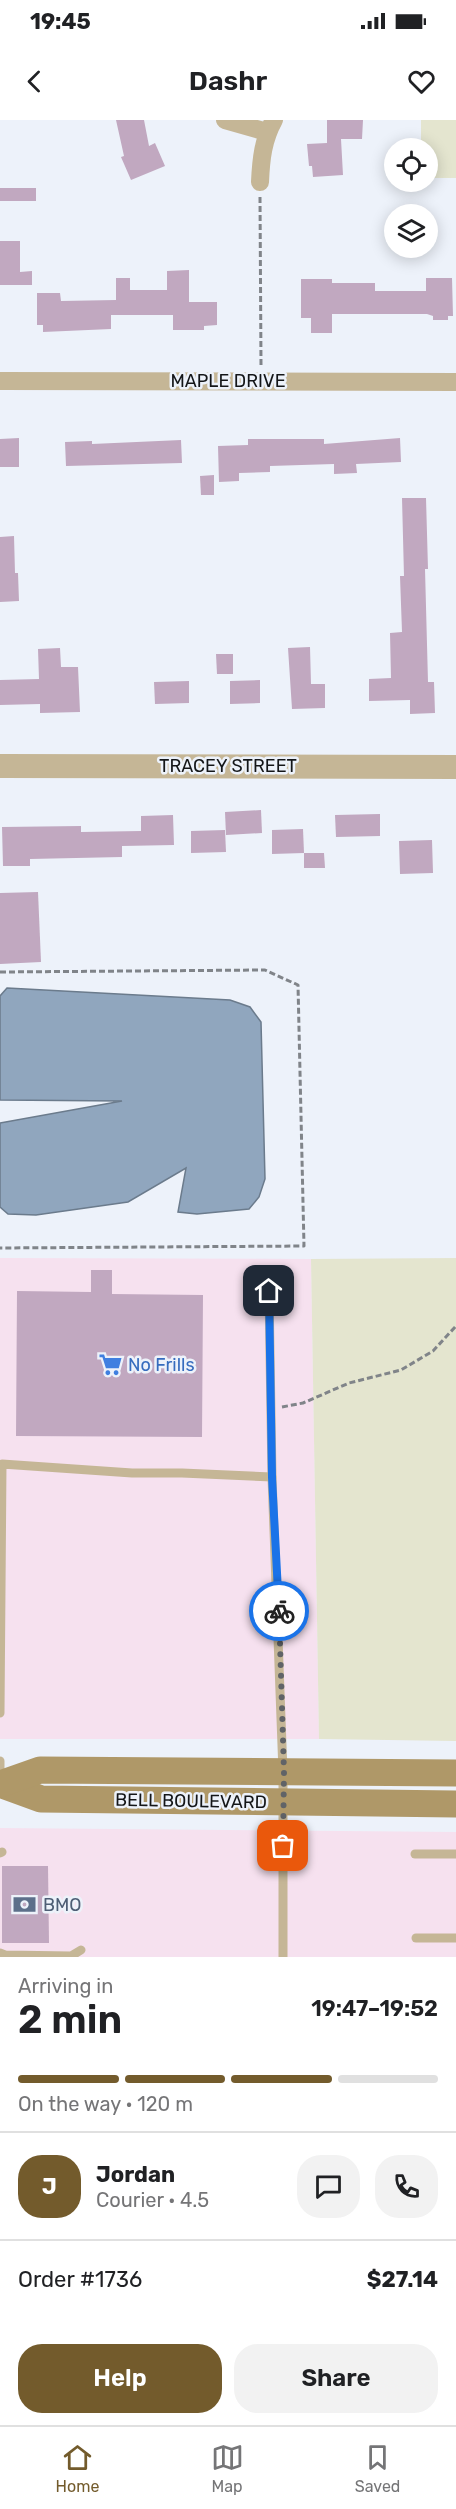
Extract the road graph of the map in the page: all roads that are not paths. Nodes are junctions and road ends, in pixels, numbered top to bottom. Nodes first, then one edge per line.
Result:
1 (225, 120) edge
2 (270, 126) edge
3 (260, 182) road end
4 (0, 381) edge
5 (456, 382) edge
6 (0, 766) edge
7 (456, 767) edge
8 (269, 1291) dead end
9 (272, 1477) junction
10 (0, 1713) edge
11 (0, 1761) edge
12 (284, 1772) junction
13 (456, 1773) edge
14 (0, 1784) edge
15 (283, 1802) junction
16 (456, 1803) edge
17 (415, 1854) dead end
18 (456, 1854) edge
19 (416, 1938) dead end
20 (456, 1938) edge
21 (81, 1950) dead end
22 (0, 1953) edge
23 (283, 1957) edge

1 - 2 street
2 - 3 street
4 - 5 street, MAPLE DRIVE
6 - 7 street, TRACEY STREET
8 - 9 lane
9 - 10 lane
9 - 12 lane
11 - 14 lane
12 - 13 main road, BELL BOULEVARD
12 - 14 main road, BELL BOULEVARD
12 - 15 lane
14 - 15 main road, BELL BOULEVARD
15 - 16 main road, BELL BOULEVARD
15 - 23 lane
17 - 18 lane
19 - 20 lane
21 - 22 lane

